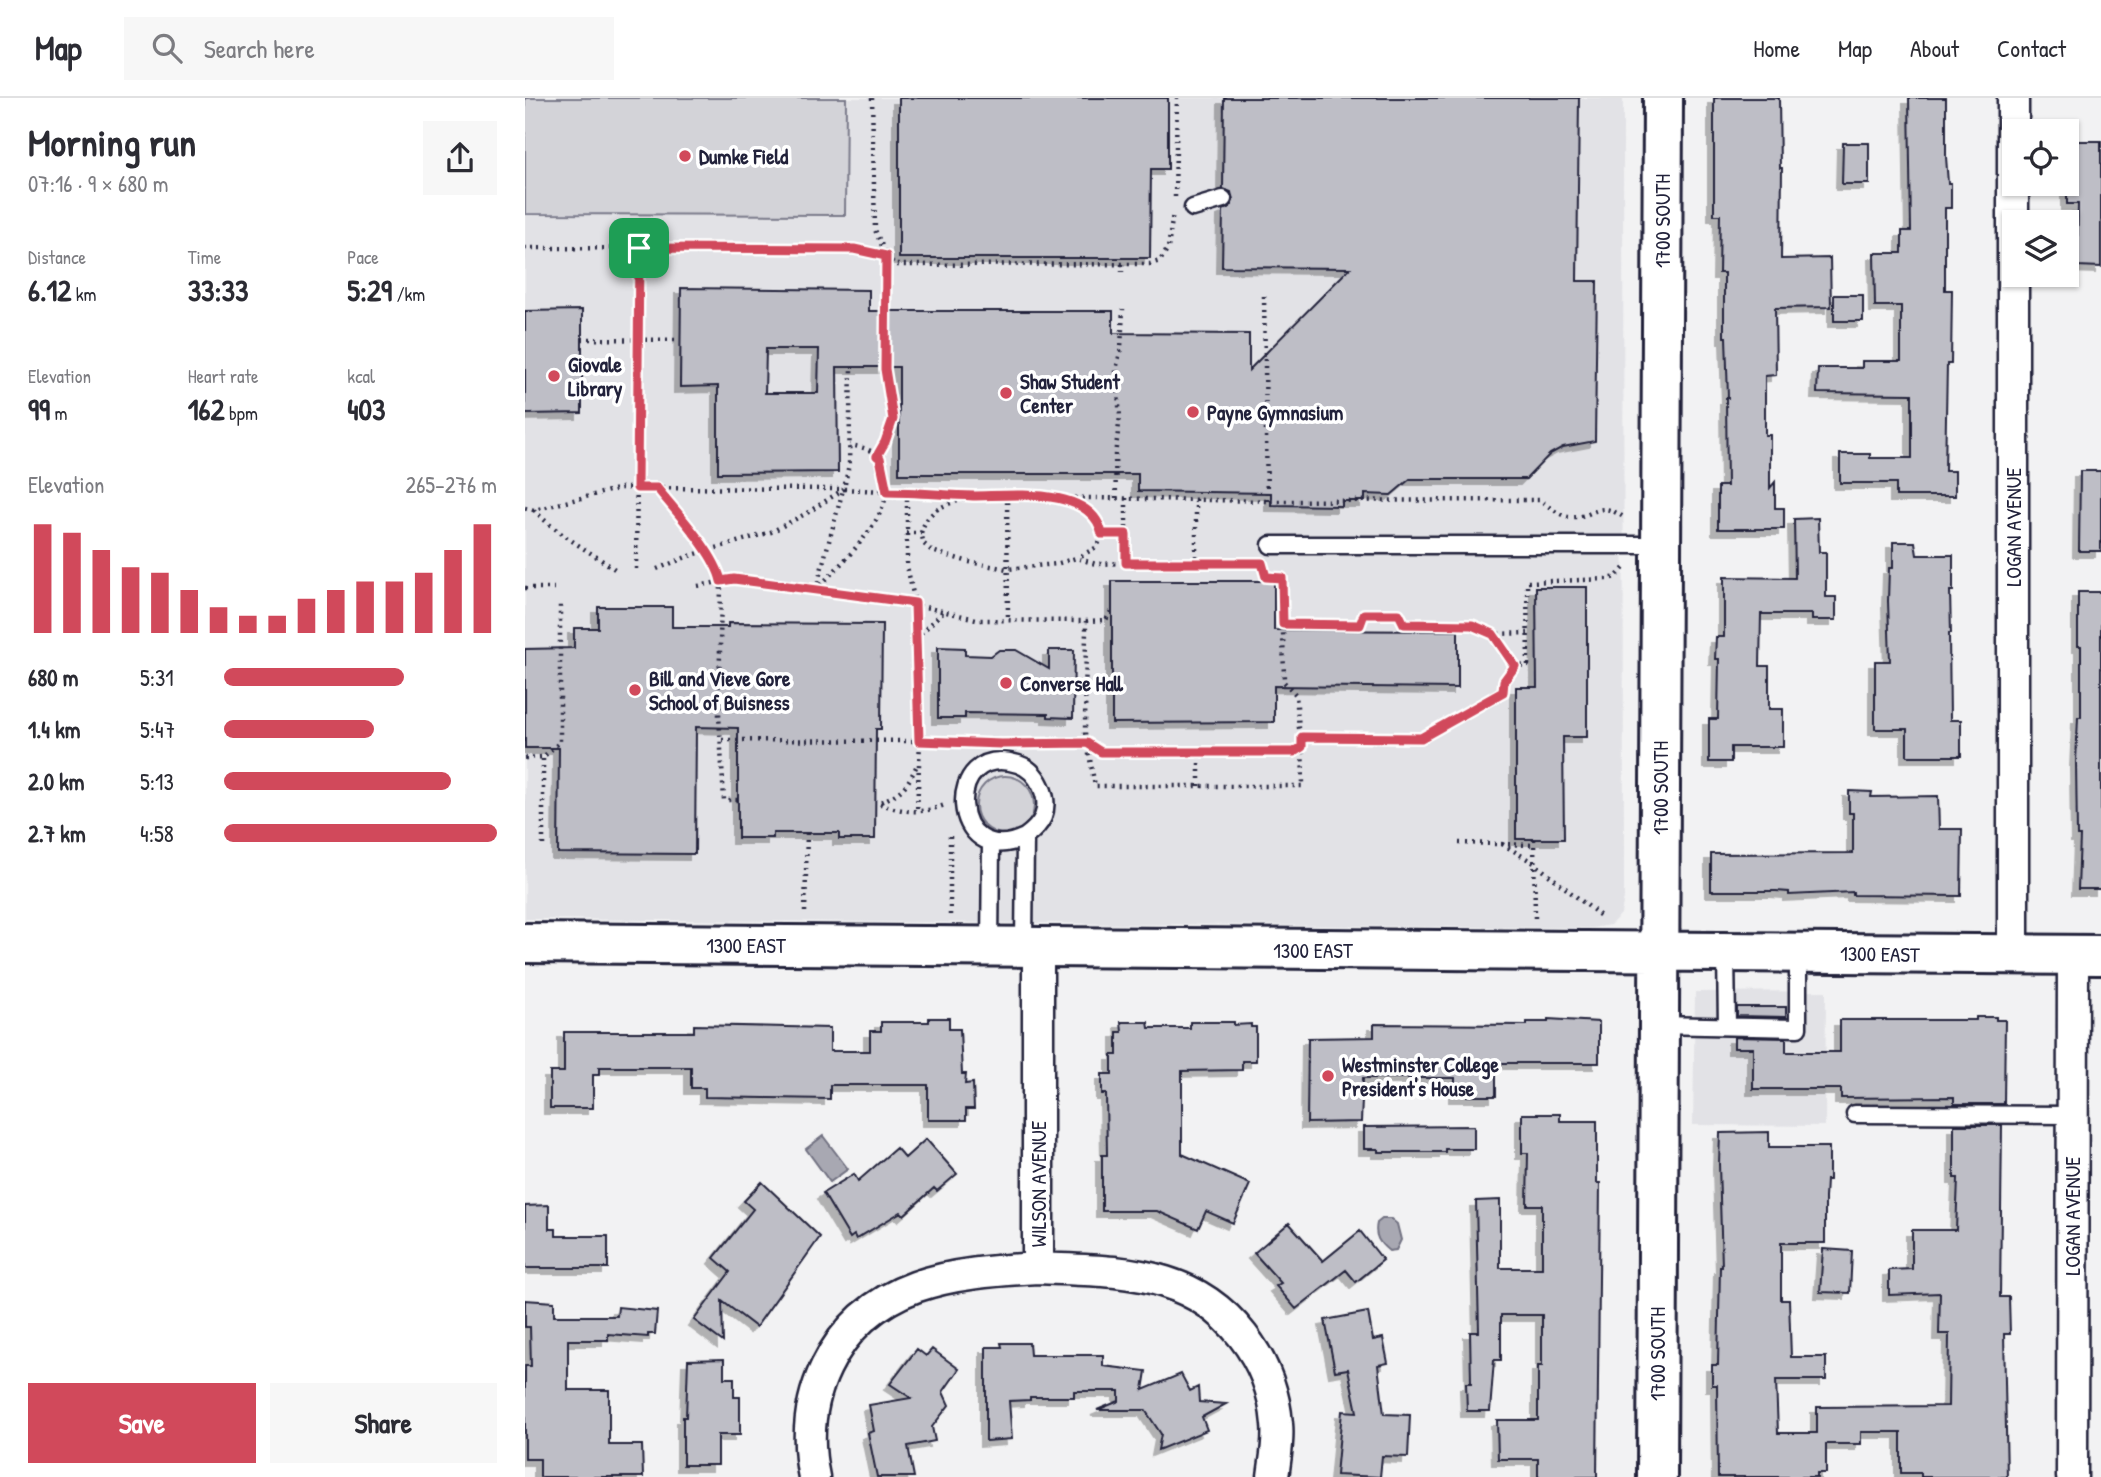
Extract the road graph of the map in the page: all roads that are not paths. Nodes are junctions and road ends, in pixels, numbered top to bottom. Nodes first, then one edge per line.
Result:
1 (1663, 98) edge
2 (2013, 98) edge
3 (1223, 199) dead end
4 (1193, 208) dead end
5 (1271, 545) dead end
6 (1661, 545) junction
7 (1025, 837) junction
8 (991, 842) junction
9 (525, 943) edge
10 (1017, 947) junction
11 (1659, 951) junction
12 (1726, 952) junction
13 (1798, 953) junction
14 (2013, 955) junction
15 (2087, 955) edge
16 (1658, 1025) junction
17 (1727, 1026) junction
18 (1855, 1114) dead end
19 (2073, 1115) junction
20 (1038, 1268) junction
21 (814, 1477) edge
22 (1273, 1477) edge
23 (1657, 1477) edge
24 (2072, 1477) edge

1 - 6 main road, 1700 SOUTH
2 - 14 street, LOGAN AVENUE
3 - 4 lane
5 - 6 lane
6 - 11 main road, 1700 SOUTH
7 - 8 lane
7 - 8 lane
7 - 10 lane
8 - 10 lane
9 - 10 main road, 1300 EAST
10 - 11 main road, 1300 EAST
10 - 20 street, WILSON AVENUE
11 - 12 main road, 1300 EAST
11 - 16 main road, 1700 SOUTH
12 - 13 main road, 1300 EAST
12 - 17 lane
13 - 14 main road, 1300 EAST
13 - 17 lane
14 - 15 main road, 1300 EAST
15 - 19 street, LOGAN AVENUE
16 - 17 lane
16 - 23 main road, 1700 SOUTH
18 - 19 lane
19 - 24 street, LOGAN AVENUE
20 - 21 street, WILSON AVENUE
20 - 22 street

